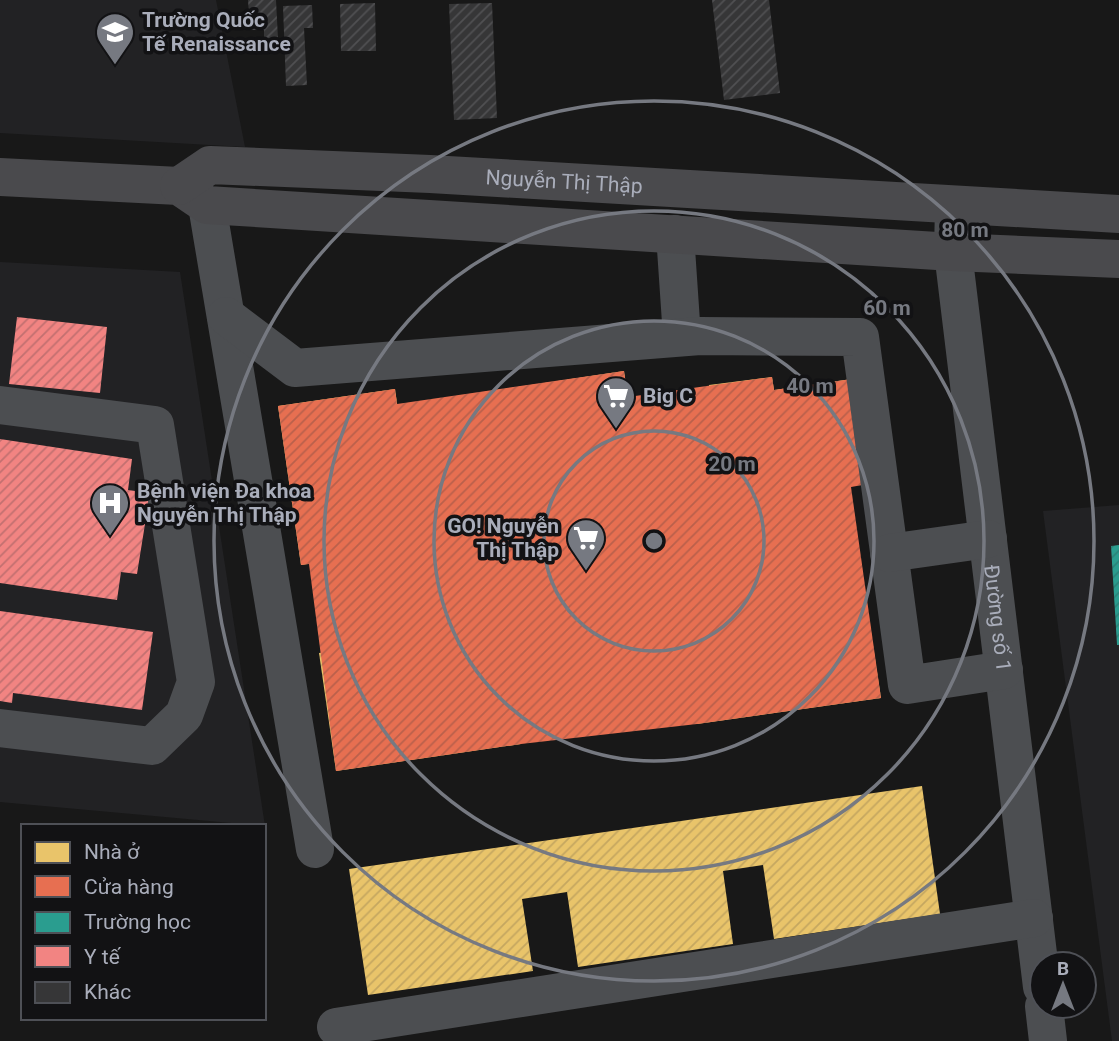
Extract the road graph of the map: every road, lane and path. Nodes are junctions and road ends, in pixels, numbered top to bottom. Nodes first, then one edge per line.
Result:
1 (0, 177) edge
2 (193, 195) junction
3 (954, 205) junction
4 (1119, 214) edge
5 (675, 234) junction
6 (953, 252) junction
7 (1119, 259) edge
8 (226, 316) junction
9 (682, 337) junction
10 (0, 405) edge
11 (988, 539) junction
12 (889, 553) junction
13 (1004, 670) junction
14 (0, 728) edge
15 (315, 849) dead end
16 (1034, 918) junction
17 (1038, 950) edge
18 (1046, 1020) edge
19 (336, 1027) dead end
20 (1048, 1041) edge

1 - 2 main road
2 - 3 main road, Nguyễn Thị Thập
2 - 5 main road
2 - 8 street
3 - 4 main road, Nguyễn Thị Thập
3 - 6 street
5 - 6 main road
5 - 9 street
6 - 7 main road
6 - 11 street, Đường số 1
8 - 9 street
8 - 15 street
9 - 12 street
10 - 14 street
11 - 12 street
11 - 13 street, Đường số 1
12 - 13 street
13 - 16 street, Đường số 1
16 - 17 street, Đường số 1
16 - 19 street
18 - 20 street

